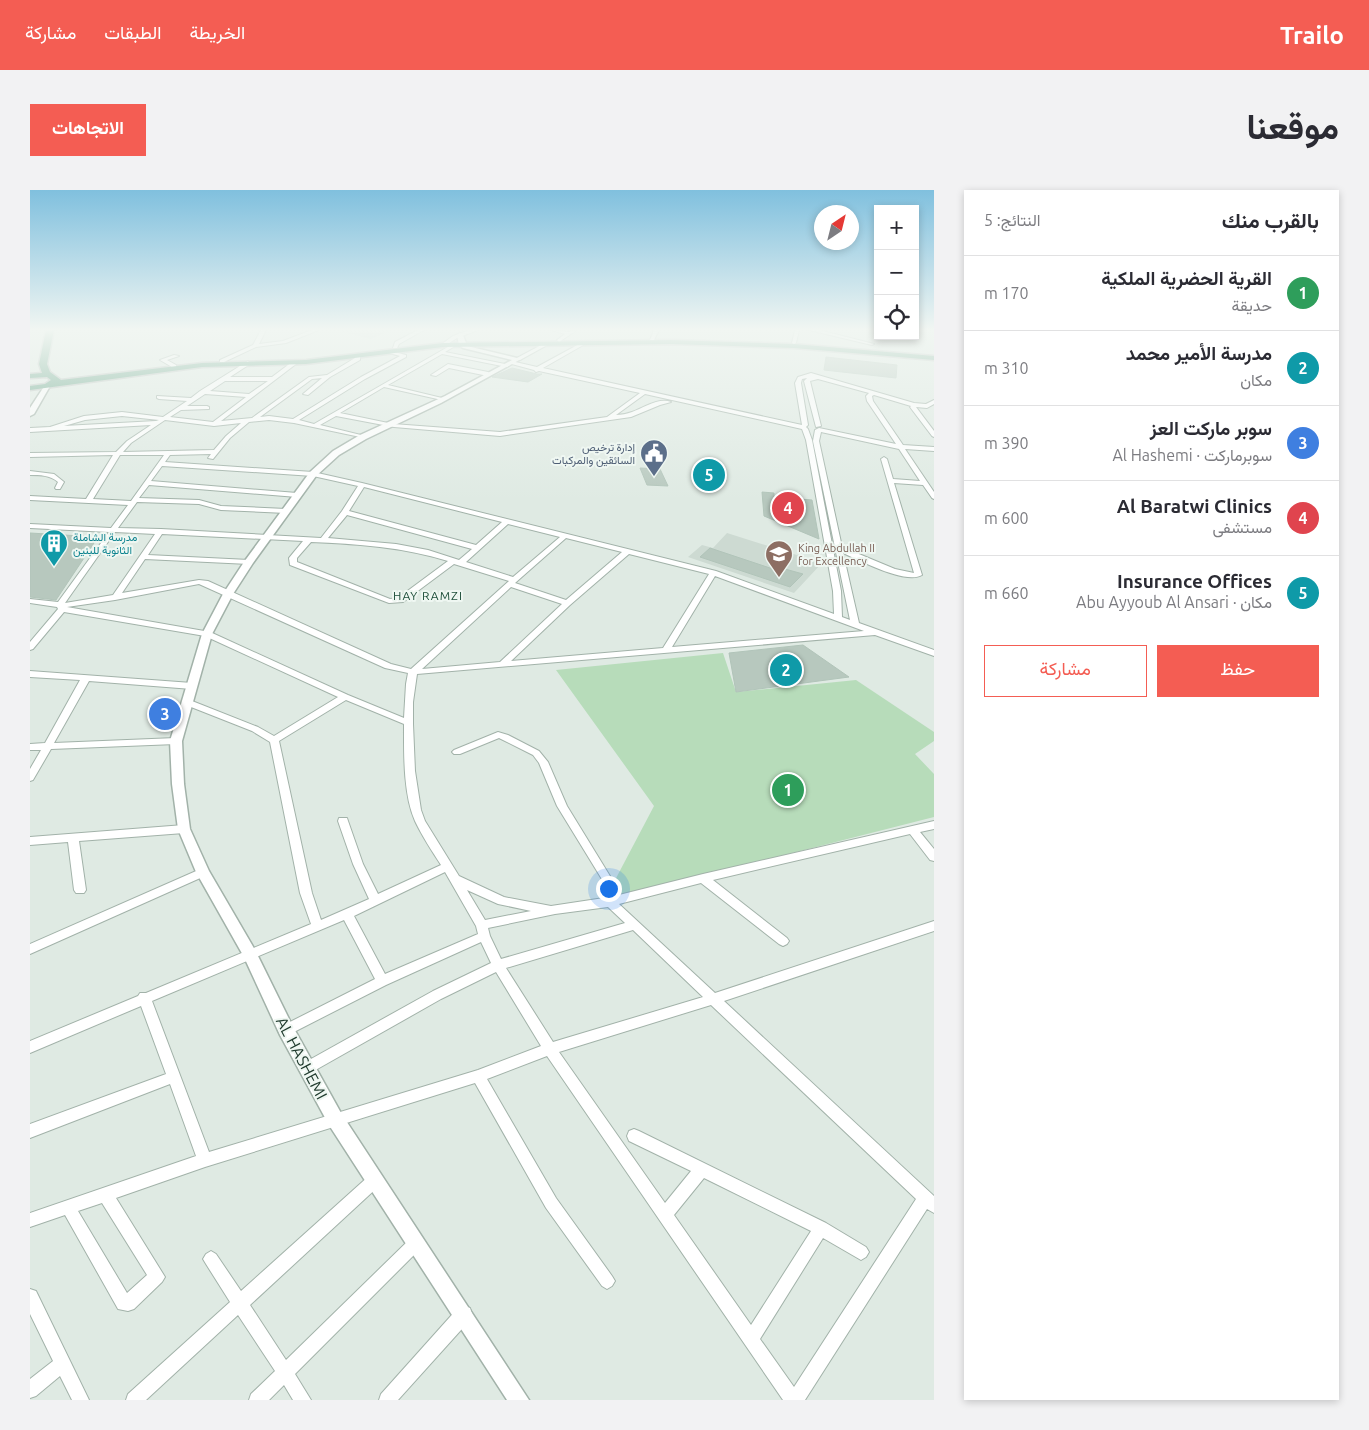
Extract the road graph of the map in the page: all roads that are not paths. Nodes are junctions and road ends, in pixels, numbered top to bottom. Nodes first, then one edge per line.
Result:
1 (47, 386) edge
2 (211, 386) edge
3 (263, 386) edge
4 (299, 386) edge
5 (315, 386) edge
6 (349, 386) edge
7 (386, 386) edge
8 (388, 386) edge
9 (465, 386) edge
10 (613, 386) edge
11 (798, 386) edge
12 (807, 386) edge
13 (848, 386) edge
14 (849, 386) edge
15 (32, 388) edge
16 (369, 388) dead end
17 (377, 391) junction
18 (202, 392) junction
19 (644, 393) junction
20 (306, 394) dead end
21 (872, 394) junction
22 (250, 396) junction
23 (159, 397) dead end
24 (443, 398) junction
25 (30, 400) edge
26 (191, 400) junction
27 (685, 402) junction
28 (934, 402) edge
29 (115, 406) dead end
30 (913, 407) junction
31 (179, 408) junction
32 (207, 408) dead end
33 (931, 409) edge
34 (30, 414) edge
35 (335, 414) junction
36 (96, 417) junction
37 (166, 418) junction
38 (609, 418) junction
39 (252, 419) junction
40 (294, 421) junction
41 (157, 422) junction
42 (214, 424) junction
43 (392, 424) junction
44 (314, 426) junction
45 (804, 427) junction
46 (50, 429) junction
47 (819, 429) junction
48 (30, 430) edge
49 (839, 434) junction
50 (934, 435) edge
51 (363, 437) junction
52 (816, 439) junction
53 (900, 447) junction
54 (934, 450) edge
55 (170, 452) junction
56 (214, 452) junction
57 (341, 452) junction
58 (118, 453) junction
59 (30, 455) edge
60 (884, 459) dead end
61 (159, 464) junction
62 (206, 467) junction
63 (30, 473) edge
64 (314, 475) junction
65 (890, 481) junction
66 (146, 483) junction
67 (925, 483) junction
68 (362, 485) junction
69 (58, 488) dead end
70 (297, 495) junction
71 (934, 497) edge
72 (30, 498) edge
73 (88, 501) junction
74 (133, 501) junction
75 (286, 511) junction
76 (345, 512) junction
77 (507, 521) junction
78 (30, 526) edge
79 (112, 530) junction
80 (160, 531) junction
81 (565, 536) junction
82 (266, 538) junction
83 (308, 540) junction
84 (323, 540) junction
85 (478, 548) junction
86 (840, 548) junction
87 (628, 551) junction
88 (144, 557) junction
89 (452, 561) junction
90 (249, 562) junction
91 (461, 564) junction
92 (713, 573) junction
93 (511, 582) junction
94 (228, 594) junction
95 (114, 598) junction
96 (30, 601) edge
97 (567, 603) junction
98 (61, 607) junction
99 (838, 618) junction
100 (855, 623) junction
101 (876, 632) junction
102 (207, 634) junction
103 (30, 647) edge
104 (666, 651) junction
105 (934, 653) edge
106 (502, 665) junction
107 (413, 672) junction
108 (30, 674) edge
109 (86, 678) junction
110 (192, 686) junction
111 (345, 697) junction
112 (189, 703) junction
113 (409, 723) junction
114 (274, 740) junction
115 (176, 741) junction
116 (30, 747) edge
117 (46, 747) junction
118 (457, 752) dead end
119 (30, 778) edge
120 (343, 820) dead end
121 (934, 825) edge
122 (184, 829) junction
123 (912, 829) junction
124 (74, 839) junction
125 (30, 841) edge
126 (934, 857) edge
127 (446, 867) junction
128 (203, 872) junction
129 (703, 878) junction
130 (454, 879) junction
131 (80, 890) dead end
132 (375, 900) junction
133 (610, 902) junction
134 (555, 910) junction
135 (347, 914) junction
136 (317, 925) junction
137 (635, 925) junction
138 (934, 926) edge
139 (483, 930) junction
140 (784, 941) dead end
141 (30, 949) edge
142 (250, 954) junction
143 (498, 965) junction
144 (382, 981) junction
145 (144, 997) junction
146 (713, 999) junction
147 (286, 1030) junction
148 (30, 1047) edge
149 (550, 1049) junction
150 (307, 1068) junction
151 (478, 1076) junction
152 (174, 1078) junction
153 (334, 1119) junction
154 (30, 1131) edge
155 (634, 1136) dead end
156 (205, 1160) junction
157 (701, 1170) junction
158 (375, 1180) junction
159 (106, 1194) junction
160 (930, 1203) edge
161 (68, 1207) junction
162 (665, 1214) junction
163 (30, 1220) edge
164 (821, 1228) junction
165 (416, 1243) junction
166 (861, 1252) dead end
167 (211, 1259) dead end
168 (607, 1281) dead end
169 (30, 1297) edge
170 (240, 1305) junction
171 (464, 1314) junction
172 (751, 1339) junction
173 (63, 1363) junction
174 (284, 1373) junction
175 (30, 1390) edge
176 (81, 1400) edge
177 (134, 1400) edge
178 (258, 1400) edge
179 (303, 1400) edge
180 (388, 1400) edge
181 (519, 1400) edge
182 (794, 1400) edge

1 - 34 street
2 - 18 street
3 - 22 street
4 - 39 street
5 - 20 street
6 - 40 street
7 - 17 street
8 - 24 street
9 - 24 street
10 - 19 street
11 - 45 street
12 - 47 street
13 - 21 street
14 - 21 street
15 - 25 street
16 - 17 street
17 - 35 street
18 - 22 street
18 - 26 street
19 - 27 street
19 - 38 street
21 - 28 street
21 - 30 street
21 - 53 street
22 - 42 street
23 - 26 street
24 - 43 street
26 - 31 street
27 - 38 street
27 - 45 street
29 - 36 street
30 - 33 street
30 - 50 street
31 - 32 street
31 - 37 street
35 - 43 street
35 - 44 street
36 - 37 street
36 - 46 street
37 - 41 street
37 - 42 street
38 - 43 street
39 - 40 street
39 - 42 street
39 - 56 street
40 - 44 street
41 - 46 street
41 - 58 street
43 - 51 street
43 - 57 street
44 - 51 street
45 - 47 street
45 - 99 street
46 - 48 street
47 - 49 street
47 - 52 street
49 - 52 street
49 - 53 street
51 - 57 street
52 - 86 street
53 - 54 street
53 - 67 street
55 - 56 street
55 - 58 street
55 - 61 street
56 - 62 street
57 - 64 street
58 - 59 street
58 - 73 street
60 - 65 street
61 - 62 street
61 - 66 street
62 - 64 street
63 - 69 street
64 - 68 street
64 - 70 street, AL HASHEMI
65 - 67 street
65 - 86 street
66 - 70 street
66 - 74 street
67 - 71 street
68 - 76 street
68 - 77 street
70 - 75 street, AL HASHEMI
72 - 73 street
73 - 74 street
74 - 75 street
74 - 79 street
75 - 82 street, AL HASHEMI
76 - 84 street
76 - 85 street
77 - 81 street
77 - 85 street
78 - 79 street
79 - 80 street
79 - 98 street
80 - 82 street
80 - 88 street
81 - 87 street
81 - 93 street
82 - 83 street
82 - 90 street, AL HASHEMI
83 - 84 street
83 - 89 street
84 - 89 street
85 - 91 street
86 - 100 street
87 - 92 street
87 - 97 street
88 - 90 street
88 - 95 street
89 - 91 street
90 - 94 street, AL HASHEMI
91 - 93 street
92 - 99 street
92 - 104 street
93 - 97 street
93 - 107 street
94 - 95 street
94 - 102 street, AL HASHEMI
94 - 107 street
95 - 98 street
96 - 98 street
97 - 106 street
98 - 102 street
98 - 103 street
99 - 100 street
100 - 101 street
101 - 104 street
101 - 105 street
102 - 110 street, AL HASHEMI
102 - 111 street
104 - 106 street
106 - 107 street
107 - 113 street
108 - 109 street
109 - 110 street
109 - 117 street
110 - 112 street, AL HASHEMI
111 - 113 street
111 - 114 street
112 - 114 street
112 - 115 street, AL HASHEMI
113 - 127 street
114 - 136 street
115 - 117 street
115 - 122 street, AL HASHEMI
116 - 117 street
117 - 119 street
118 - 133 street
120 - 132 street
121 - 123 street
122 - 124 street
122 - 128 street, AL HASHEMI
123 - 126 street
123 - 129 street
124 - 125 street
124 - 131 street
127 - 130 street
127 - 132 street
128 - 141 street
128 - 142 street, AL HASHEMI
129 - 133 street
129 - 140 street
130 - 134 street
130 - 139 street
132 - 135 street
133 - 134 street
133 - 137 street
134 - 139 street
135 - 136 street
135 - 144 street
136 - 142 street
137 - 143 street
137 - 146 street
138 - 146 street
139 - 143 street
139 - 144 street
142 - 145 street
142 - 147 street, AL HASHEMI
143 - 149 street
143 - 150 street
144 - 147 street
145 - 148 street
145 - 152 street
146 - 149 street
146 - 160 street
147 - 150 street, AL HASHEMI
149 - 151 street
149 - 162 street
150 - 153 street, AL HASHEMI
151 - 153 street
151 - 168 street
152 - 154 street
152 - 156 street
153 - 156 street
153 - 158 street, AL HASHEMI
155 - 157 street
156 - 159 street
157 - 162 street
157 - 164 street
158 - 165 street, AL HASHEMI
158 - 170 street
159 - 161 street
159 - 161 street
160 - 182 street
161 - 163 street
162 - 172 street
164 - 166 street
164 - 172 street
165 - 171 street, AL HASHEMI
165 - 174 street
167 - 170 street
169 - 173 street
170 - 174 street
170 - 177 street
171 - 180 street
171 - 181 street, AL HASHEMI
172 - 182 street
173 - 175 street
173 - 176 street
174 - 178 street
174 - 179 street

